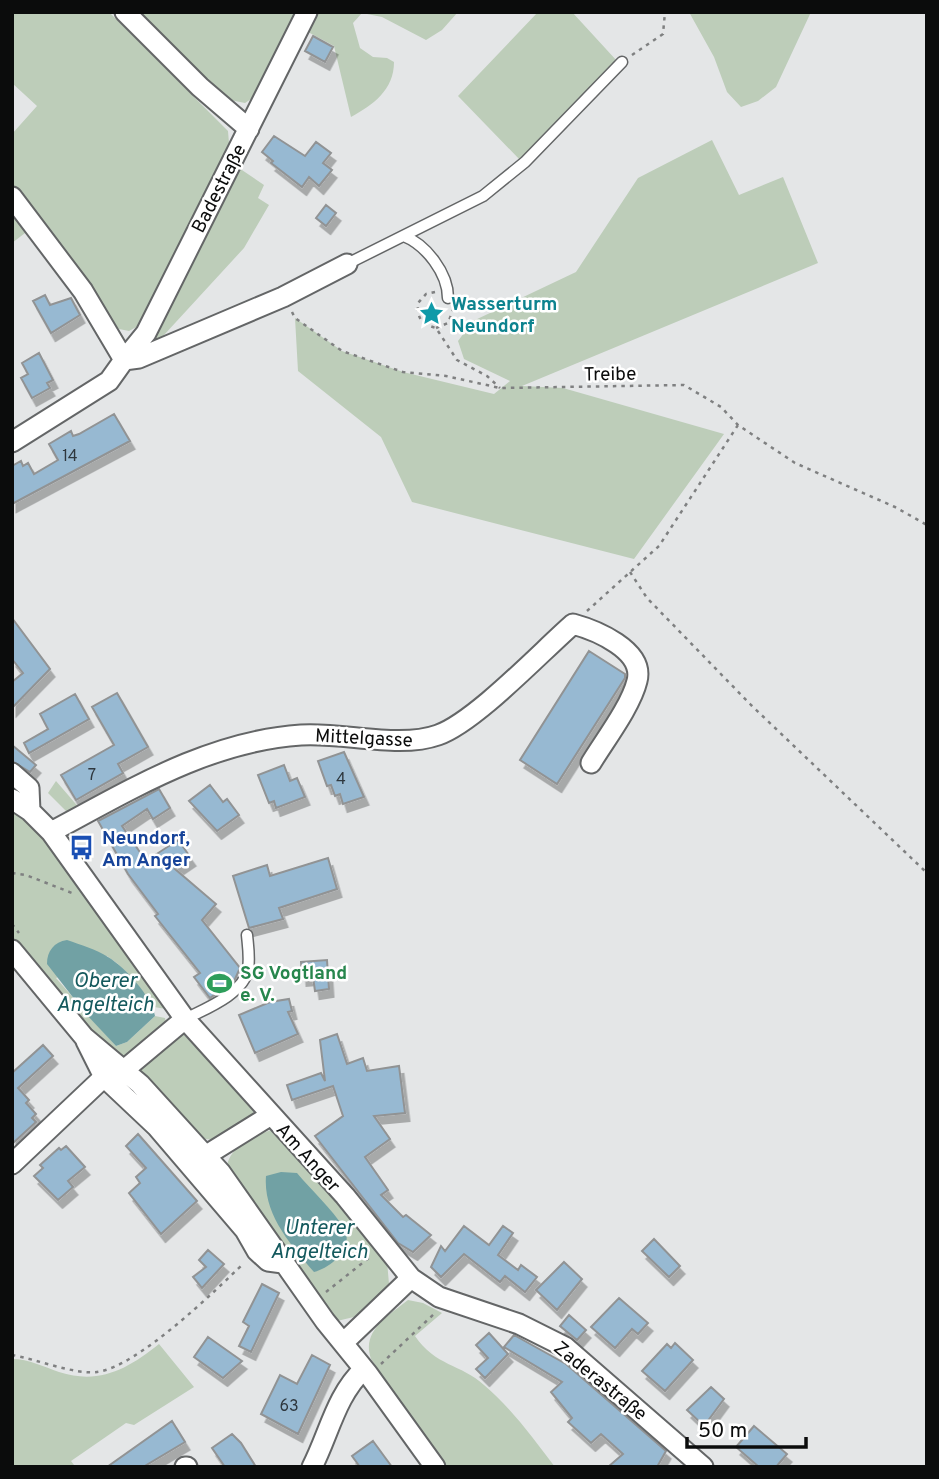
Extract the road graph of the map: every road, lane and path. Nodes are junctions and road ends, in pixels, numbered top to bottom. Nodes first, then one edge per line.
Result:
1 (125, 12) edge
2 (307, 12) edge
3 (665, 12) edge
4 (622, 62) joint
5 (249, 129) junction
6 (12, 197) edge
7 (404, 236) junction
8 (347, 264) joint
9 (283, 297) junction
10 (448, 298) junction
11 (436, 328) junction
12 (124, 360) junction
13 (500, 388) junction
14 (738, 425) junction
15 (15, 436) edge
16 (927, 524) edge
17 (630, 572) junction
18 (573, 624) junction
19 (592, 763) dead end
20 (12, 774) edge
21 (12, 799) edge
22 (30, 811) junction
23 (51, 832) junction
24 (12, 873) edge
25 (927, 873) edge
26 (97, 897) junction
27 (247, 935) dead end
28 (12, 950) edge
29 (185, 1020) junction
30 (84, 1037) junction
31 (124, 1070) junction
32 (104, 1077) junction
33 (271, 1115) junction
34 (205, 1156) junction
35 (12, 1164) edge
36 (257, 1251) junction
37 (373, 1255) dead end
38 (283, 1263) junction
39 (411, 1278) junction
40 (321, 1297) dead end
41 (452, 1301) junction
42 (343, 1343) junction
43 (12, 1355) edge
44 (366, 1371) junction
45 (312, 1467) edge
46 (435, 1467) edge
47 (703, 1467) edge

1 - 5 street
2 - 5 street, Badestraße
3 - 4 path
4 - 7 lane
5 - 12 street, Badestraße
6 - 12 street
7 - 8 lane
7 - 10 lane
8 - 9 street
9 - 12 street
9 - 13 path, Treibe
10 - 11 path
10 - 11 path
11 - 13 path
12 - 15 street, Badestraße
13 - 14 path, Treibe
14 - 16 path, Treibe
14 - 17 path
17 - 18 path
17 - 25 path
18 - 19 street
18 - 23 street, Mittelgasse
20 - 22 street
21 - 22 street, Am Anger
22 - 23 street, Am Anger
23 - 26 street, Am Anger
24 - 26 path
26 - 29 street, Am Anger
27 - 29 lane
28 - 30 street
29 - 31 street
29 - 33 street, Am Anger
30 - 31 street
30 - 32 street
31 - 34 street
32 - 35 street
32 - 36 street
33 - 34 street, Am Anger
33 - 39 street, Am Anger
34 - 38 street
36 - 38 street
36 - 43 path
37 - 40 path
38 - 42 street
39 - 41 street, Zaderastraße
39 - 42 street
41 - 44 path
41 - 47 street, Zaderastraße
42 - 44 street
44 - 45 street
44 - 46 street

